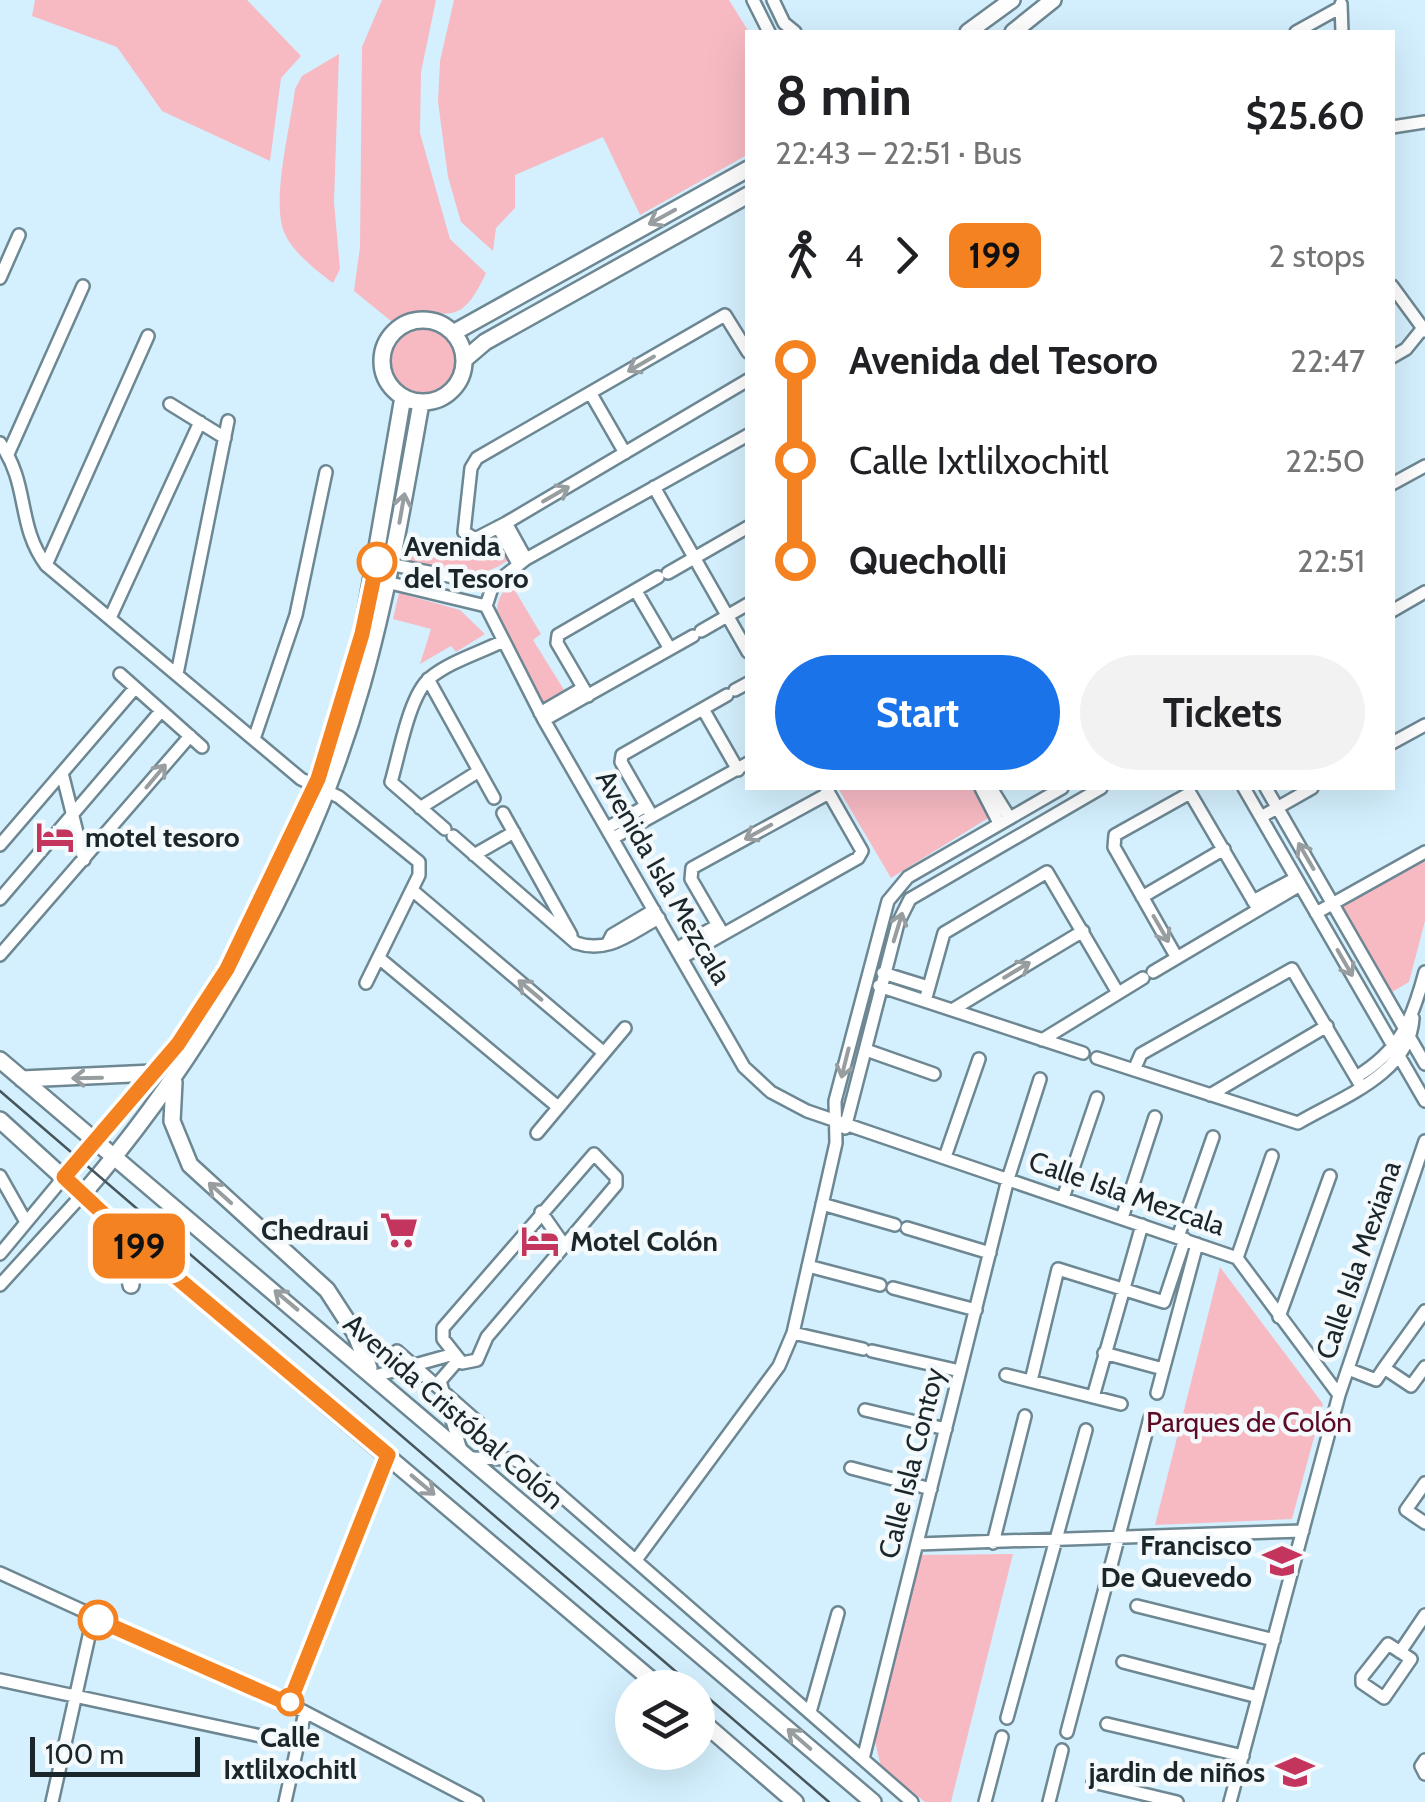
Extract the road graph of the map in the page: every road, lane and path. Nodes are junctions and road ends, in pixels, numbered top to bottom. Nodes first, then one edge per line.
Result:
1 (773, 0) edge
2 (1012, 0) edge
3 (1053, 0) edge
4 (755, 1) edge
5 (1341, 4) edge
6 (767, 30) edge
7 (793, 30) edge
8 (971, 30) edge
9 (1016, 30) edge
10 (1299, 30) edge
11 (1342, 30) edge
12 (1425, 122) edge
13 (1395, 126) edge
14 (745, 171) edge
15 (745, 197) edge
16 (19, 235) dead end
17 (0, 278) edge
18 (84, 286) dead end
19 (1395, 290) edge
20 (1424, 330) edge
21 (453, 333) junction
22 (148, 336) dead end
23 (745, 347) edge
24 (1425, 347) edge
25 (1406, 349) junction
26 (1395, 354) edge
27 (464, 360) junction
28 (745, 382) edge
29 (591, 394) junction
30 (403, 397) junction
31 (421, 403) junction
32 (170, 404) dead end
33 (228, 421) dead end
34 (200, 422) junction
35 (745, 437) edge
36 (224, 438) junction
37 (4, 449) edge
38 (625, 454) junction
39 (1425, 466) edge
40 (326, 472) dead end
41 (1395, 482) edge
42 (656, 486) junction
43 (502, 525) junction
44 (745, 529) edge
45 (697, 557) junction
46 (522, 562) junction
47 (384, 563) junction
48 (46, 564) junction
49 (381, 581) junction
50 (636, 591) junction
51 (1425, 592) edge
52 (489, 595) junction
53 (745, 606) edge
54 (1395, 609) edge
55 (727, 616) junction
56 (110, 618) junction
57 (499, 639) junction
58 (745, 647) edge
59 (670, 650) junction
60 (120, 674) dead end
61 (177, 674) junction
62 (428, 679) junction
63 (745, 685) edge
64 (135, 688) junction
65 (586, 692) junction
66 (703, 708) junction
67 (161, 711) junction
68 (542, 716) junction
69 (1425, 724) edge
70 (190, 736) junction
71 (254, 739) junction
72 (1395, 741) edge
73 (202, 746) dead end
74 (742, 766) edge
75 (479, 771) junction
76 (62, 773) junction
77 (321, 788) junction
78 (827, 790) edge
79 (982, 790) edge
80 (993, 790) edge
81 (1058, 790) edge
82 (1098, 790) edge
83 (1245, 790) edge
84 (1267, 790) edge
85 (1308, 790) edge
86 (494, 798) dead end
87 (1278, 807) junction
88 (420, 808) junction
89 (649, 811) junction
90 (502, 812) dead end
91 (72, 814) junction
92 (1260, 817) junction
93 (1004, 820) junction
94 (514, 832) junction
95 (610, 833) junction
96 (0, 845) edge
97 (1224, 849) junction
98 (1425, 852) edge
99 (474, 855) junction
100 (84, 860) junction
101 (1298, 881) junction
102 (412, 890) junction
103 (1142, 897) junction
104 (0, 898) edge
105 (1333, 904) junction
106 (1255, 905) junction
107 (1316, 913) junction
108 (656, 914) junction
109 (720, 929) junction
110 (1083, 931) junction
111 (576, 943) junction
112 (679, 954) junction
113 (0, 955) edge
114 (379, 958) junction
115 (1177, 958) junction
116 (1425, 972) edge
117 (868, 975) junction
118 (884, 980) junction
119 (366, 983) dead end
120 (928, 988) junction
121 (1118, 993) junction
122 (924, 1001) junction
123 (952, 1010) junction
124 (1326, 1026) junction
125 (625, 1028) dead end
126 (1409, 1036) junction
127 (1042, 1040) junction
128 (866, 1050) junction
129 (604, 1053) junction
130 (1082, 1053) dead end
131 (1398, 1054) junction
132 (979, 1058) dead end
133 (1097, 1058) dead end
134 (0, 1060) edge
135 (1425, 1064) edge
136 (1134, 1070) junction
137 (152, 1073) junction
138 (934, 1074) dead end
139 (22, 1079) junction
140 (1040, 1079) dead end
141 (174, 1082) junction
142 (1359, 1082) junction
143 (1210, 1095) junction
144 (1097, 1098) dead end
145 (1425, 1101) edge
146 (558, 1108) junction
147 (834, 1118) junction
148 (1155, 1118) dead end
149 (0, 1120) edge
150 (848, 1123) junction
151 (537, 1133) dead end
152 (1213, 1137) dead end
153 (96, 1138) junction
154 (1425, 1141) edge
155 (836, 1143) junction
156 (116, 1156) junction
157 (1272, 1156) dead end
158 (945, 1157) junction
159 (0, 1176) edge
160 (1330, 1176) dead end
161 (64, 1177) junction
162 (1008, 1179) junction
163 (83, 1194) junction
164 (1063, 1198) junction
165 (44, 1201) junction
166 (822, 1204) junction
167 (541, 1212) junction
168 (61, 1218) junction
169 (1122, 1218) junction
170 (26, 1222) junction
171 (1142, 1224) junction
172 (125, 1234) junction
173 (1187, 1240) junction
174 (564, 1245) junction
175 (990, 1252) junction
176 (0, 1254) edge
177 (1237, 1258) junction
178 (808, 1266) junction
179 (0, 1285) edge
180 (131, 1285) dead end
181 (1120, 1292) junction
182 (976, 1310) junction
183 (1425, 1311) edge
184 (1279, 1317) junction
185 (794, 1333) junction
186 (397, 1351) dead end
187 (1104, 1353) junction
188 (457, 1356) junction
189 (414, 1366) junction
190 (1425, 1367) edge
191 (1348, 1368) junction
192 (1384, 1368) junction
193 (1163, 1369) junction
194 (960, 1371) junction
195 (373, 1374) junction
196 (1006, 1375) dead end
197 (1031, 1381) junction
198 (443, 1392) junction
199 (1157, 1393) dead end
200 (1339, 1395) junction
201 (1094, 1397) junction
202 (1121, 1404) dead end
203 (864, 1410) dead end
204 (1025, 1416) dead end
205 (1150, 1418) dead end
206 (481, 1425) dead end
207 (946, 1429) junction
208 (1086, 1430) dead end
209 (466, 1454) junction
210 (388, 1455) junction
211 (851, 1468) dead end
212 (1425, 1483) edge
213 (931, 1489) junction
214 (1425, 1523) edge
215 (1303, 1532) junction
216 (1118, 1539) junction
217 (1058, 1541) junction
218 (993, 1543) junction
219 (917, 1544) junction
220 (636, 1560) junction
221 (0, 1572) edge
222 (1137, 1606) dead end
223 (838, 1613) dead end
224 (1425, 1615) edge
225 (94, 1618) junction
226 (1274, 1640) junction
227 (1400, 1652) junction
228 (1123, 1662) dead end
229 (641, 1670) edge
230 (0, 1680) edge
231 (76, 1695) junction
232 (1258, 1697) junction
233 (289, 1704) junction
234 (305, 1712) junction
235 (810, 1712) junction
236 (1007, 1718) dead end
237 (1107, 1724) dead end
238 (1067, 1732) dead end
239 (715, 1733) edge
240 (1002, 1737) dead end
241 (298, 1744) junction
242 (1062, 1750) dead end
243 (1243, 1756) junction
244 (863, 1760) junction
245 (1425, 1760) edge
246 (1425, 1774) edge
247 (1093, 1782) dead end
248 (52, 1802) edge
249 (286, 1802) edge
250 (477, 1802) edge
251 (795, 1802) edge
252 (873, 1802) edge
253 (912, 1802) edge
254 (986, 1802) edge
255 (1050, 1802) edge
256 (1177, 1802) edge
257 (1230, 1802) edge

1 - 7 street
2 - 8 main road
3 - 9 main road
4 - 6 street
5 - 10 street
5 - 11 street
12 - 13 street
14 -> 21 main road
15 - 27 main road
16 - 17 street
18 - 37 street
19 - 20 street
20 - 25 street
21 - 27 main road
21 - 30 main road
22 - 48 street
23 -> 29 street
24 - 25 street
25 - 26 street
27 - 31 main road
28 - 38 street
29 - 38 street
29 - 43 street
30 - 31 main road
30 - 47 main road
47 -> 31 main road
32 - 34 street
33 - 36 street
34 - 36 street
34 - 56 street
35 - 42 street
36 - 61 street
37 - 48 street
43 -> 38 street
39 - 41 street
40 - 71 street
42 - 45 street
42 - 46 street
43 - 46 street
44 - 45 street
45 - 50 street
45 - 55 street
46 - 52 street
47 - 49 main road
47 - 52 street
48 - 56 street
49 - 52 street
49 - 77 main road
50 - 59 street
50 - 65 street
51 - 54 street
52 - 57 street, Avenida Isla Mezcala
53 - 55 street
55 - 58 street
55 - 59 street
56 - 61 street
57 - 62 street
57 - 68 street, Avenida Isla Mezcala
59 - 65 street
60 - 64 street
61 - 71 street
62 - 75 street
62 - 88 street
63 - 66 street
64 - 67 street
64 - 76 street
65 - 68 street
66 - 74 street
66 - 89 street
67 - 70 street
67 - 91 street
68 - 95 street, Avenida Isla Mezcala
69 - 72 street
70 - 73 street
100 -> 70 street
71 - 77 street
74 - 89 street
75 - 86 street
75 - 88 street
76 - 91 street
76 - 96 street
77 - 102 street
77 - 137 main road
77 - 141 main road
78 -> 109 street
78 - 109 street
79 - 93 street
80 - 93 street
81 - 93 street
118 -> 82 street
83 - 92 street
84 - 87 street
85 - 87 street
87 - 92 street
105 -> 87 street
88 - 99 street
89 - 95 street
90 - 94 street
91 - 100 street
91 - 104 street
92 - 101 street
93 - 117 street
94 - 99 street
94 - 111 street
95 - 108 street, Avenida Isla Mezcala
97 - 103 street
97 - 103 street
97 - 106 street
98 - 105 street
99 - 111 street
100 - 113 street
101 - 106 street
101 - 107 street
102 - 114 street
129 -> 102 street
103 -> 115 street
105 - 107 street
105 - 126 street
106 - 115 street
107 -> 131 street
108 - 111 street
108 - 112 street, Avenida Isla Mezcala
109 - 112 street
110 - 120 street
110 - 121 street
123 -> 110 street
112 - 147 street, Avenida Isla Mezcala
114 - 119 street
114 - 146 street
115 - 121 street
116 - 126 street
117 - 118 street
117 -> 147 street
118 - 120 street
118 - 122 street
118 - 128 street
120 - 122 street
121 - 127 street
122 - 123 street
123 - 127 street
124 - 136 street
124 - 142 street
124 - 143 street
125 - 129 street
126 - 131 street
126 - 135 street
127 - 130 street
128 - 138 street
128 - 150 street
129 - 146 street
131 - 142 street
131 - 145 street
132 - 158 street
133 - 136 street
134 - 139 main road, Avenida Cristóbal Colón
136 - 143 street
137 -> 139 main road
137 - 141 main road
137 - 153 main road
139 - 153 main road, Avenida Cristóbal Colón
140 - 162 street, Calle Isla Contoy
141 - 156 main road
195 -> 141 main road
142 - 143 street
144 - 164 street
146 - 151 street
147 - 150 street, Avenida Isla Mezcala
147 - 155 street
148 - 169 street
149 - 161 main road
150 - 155 street
150 - 158 street, Avenida Isla Mezcala
152 - 173 street
153 - 156 main road, Avenida Cristóbal Colón
153 - 161 main road
154 - 191 street, Calle Isla Mexiana
155 - 166 street
156 - 163 main road
195 -> 156 main road, Avenida Cristóbal Colón
157 - 177 street
158 - 162 street, Calle Isla Mezcala
159 - 170 street
160 - 184 street
161 - 163 main road
161 - 165 street
162 - 164 street, Calle Isla Mezcala
162 - 175 street, Calle Isla Contoy
163 - 168 street
163 - 172 main road
164 - 169 street, Calle Isla Mezcala
165 - 168 street
165 - 170 street
166 - 175 street
166 - 178 street
167 - 174 street
167 - 174 street
167 - 188 street
168 - 179 street
169 - 171 street, Calle Isla Mezcala
170 - 176 street
171 - 173 street, Calle Isla Mezcala
171 - 181 street
172 - 180 main road
172 - 210 main road
173 - 177 street, Calle Isla Mezcala
173 - 181 street
173 - 193 street
174 - 188 street
175 - 182 street, Calle Isla Contoy
177 - 184 street, Calle Isla Mezcala
178 - 182 street
178 - 185 street
181 - 187 street
181 - 197 street
182 - 194 street, Calle Isla Contoy
183 - 192 street
184 - 200 street, Calle Isla Mezcala
185 - 194 street
185 - 220 street
186 - 189 street
187 - 193 street
187 - 201 street
188 - 189 street
188 - 198 street
189 - 195 street
189 - 198 street
190 - 192 street
191 - 192 street
191 - 200 street, Calle Isla Mexiana
193 - 199 street
194 - 207 street, Calle Isla Contoy
195 - 209 main road, Avenida Cristóbal Colón
196 - 197 street
197 - 201 street
198 - 206 street
198 - 209 street
200 - 215 street, Calle Isla Mexiana
201 - 202 street
203 - 207 street
204 - 218 street
205 - 216 street
207 - 213 street, Calle Isla Contoy
208 - 217 street
209 - 220 street
252 -> 209 main road, Avenida Cristóbal Colón
210 -> 229 main road
210 - 233 street
211 - 213 street
212 - 214 street
213 - 219 street, Calle Isla Contoy
215 - 216 street
215 - 226 street, Calle Isla Mexiana
216 - 217 street
216 - 238 street
217 - 218 street
217 - 236 street
218 - 219 street
219 - 244 street, Calle Isla Contoy
220 - 235 street
221 - 225 street
222 - 226 street
223 - 235 street
224 - 227 street
225 - 231 street
225 - 233 street
226 - 232 street, Calle Isla Mexiana
227 - 227 street
228 - 232 street
230 - 231 street
231 - 241 street
231 - 248 street
232 - 243 street, Calle Isla Mexiana
233 - 234 street
234 - 241 street
234 - 250 street
235 - 244 street
237 - 243 street
239 - 251 main road
240 - 254 street
241 - 249 street
242 - 255 street
243 - 257 street, Calle Isla Mexiana
244 - 253 street
245 - 246 street
247 - 256 street

